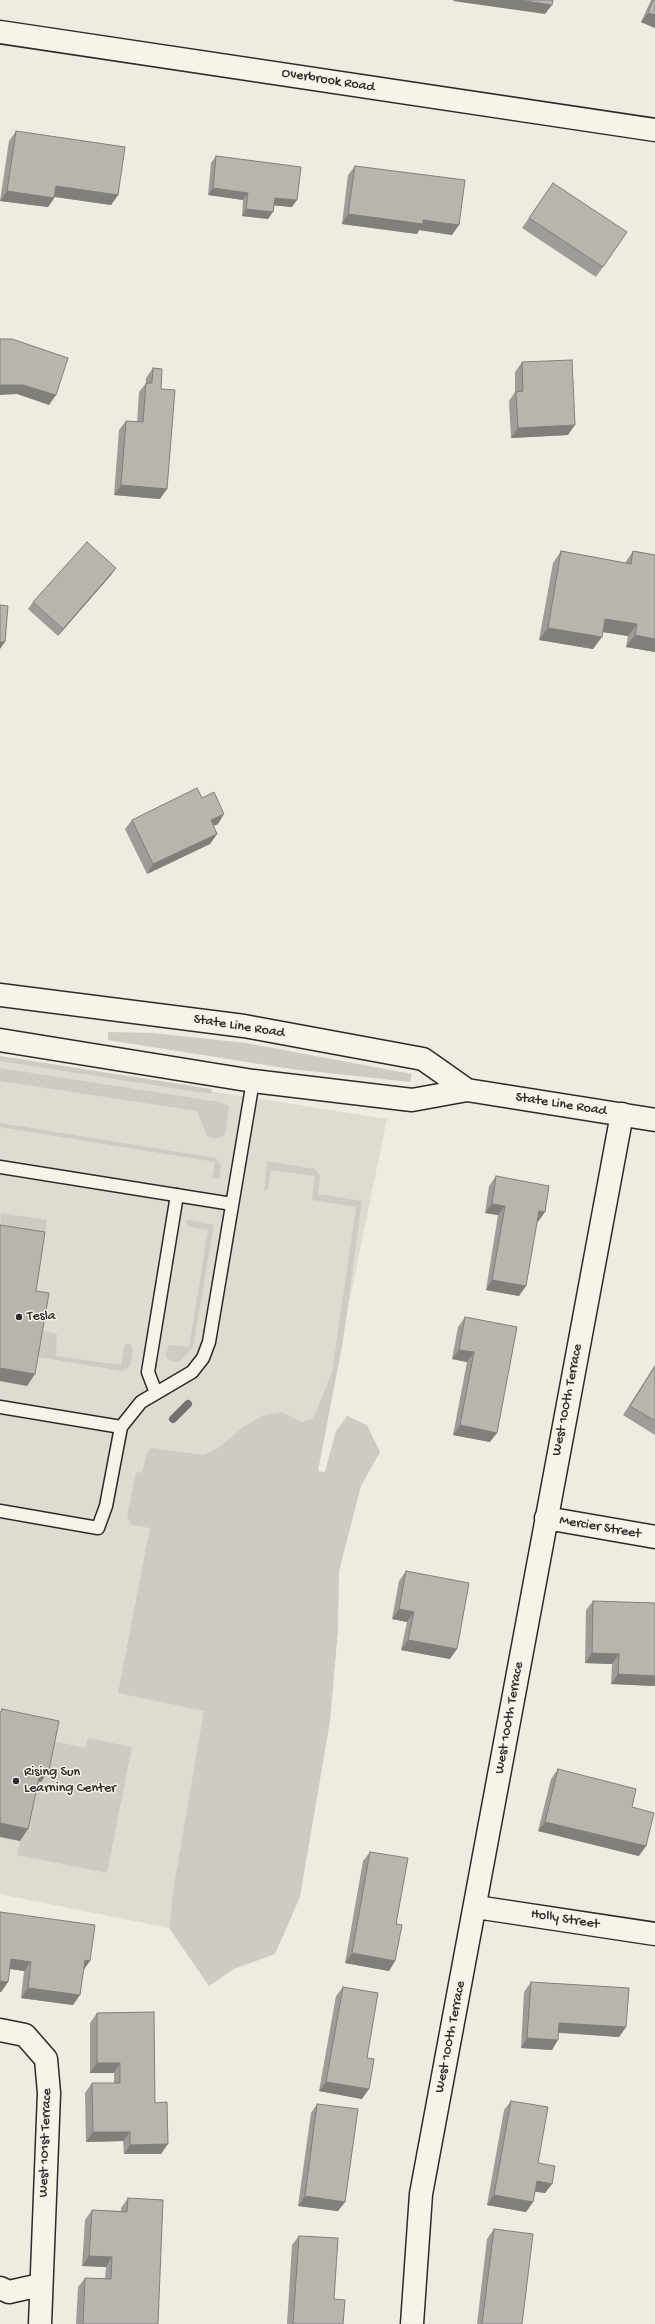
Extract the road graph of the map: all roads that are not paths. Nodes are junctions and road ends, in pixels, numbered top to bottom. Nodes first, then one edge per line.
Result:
1 (0, 32) edge
2 (655, 130) edge
3 (0, 995) edge
4 (0, 1040) edge
5 (253, 1081) junction
6 (467, 1090) junction
7 (622, 1114) junction
8 (655, 1120) edge
9 (0, 1167) edge
10 (177, 1195) junction
11 (232, 1204) junction
12 (156, 1393) junction
13 (0, 1407) edge
14 (121, 1427) junction
15 (0, 1511) edge
16 (546, 1518) junction
17 (655, 1537) edge
18 (476, 1907) junction
19 (655, 1934) edge
20 (0, 2030) edge
21 (40, 2285) junction
22 (0, 2288) edge
23 (40, 2324) edge
24 (412, 2324) edge

1 - 2 street, Overbrook Road
3 - 6 street, State Line Road
4 - 5 street, State Line Road
5 - 6 street, State Line Road
5 - 11 lane
6 - 7 street, State Line Road
7 - 8 street, State Line Road
7 - 16 street, West 100th Terrace
9 - 10 lane
10 - 11 lane
10 - 12 lane
11 - 12 lane
12 - 14 lane
13 - 14 lane
14 - 15 lane
16 - 17 street, Mercier Street
16 - 18 street, West 100th Terrace
18 - 19 street, Holly Street
18 - 24 street, West 100th Terrace
20 - 21 street, West 101st Terrace
21 - 22 street
21 - 23 street, West 101st Terrace

